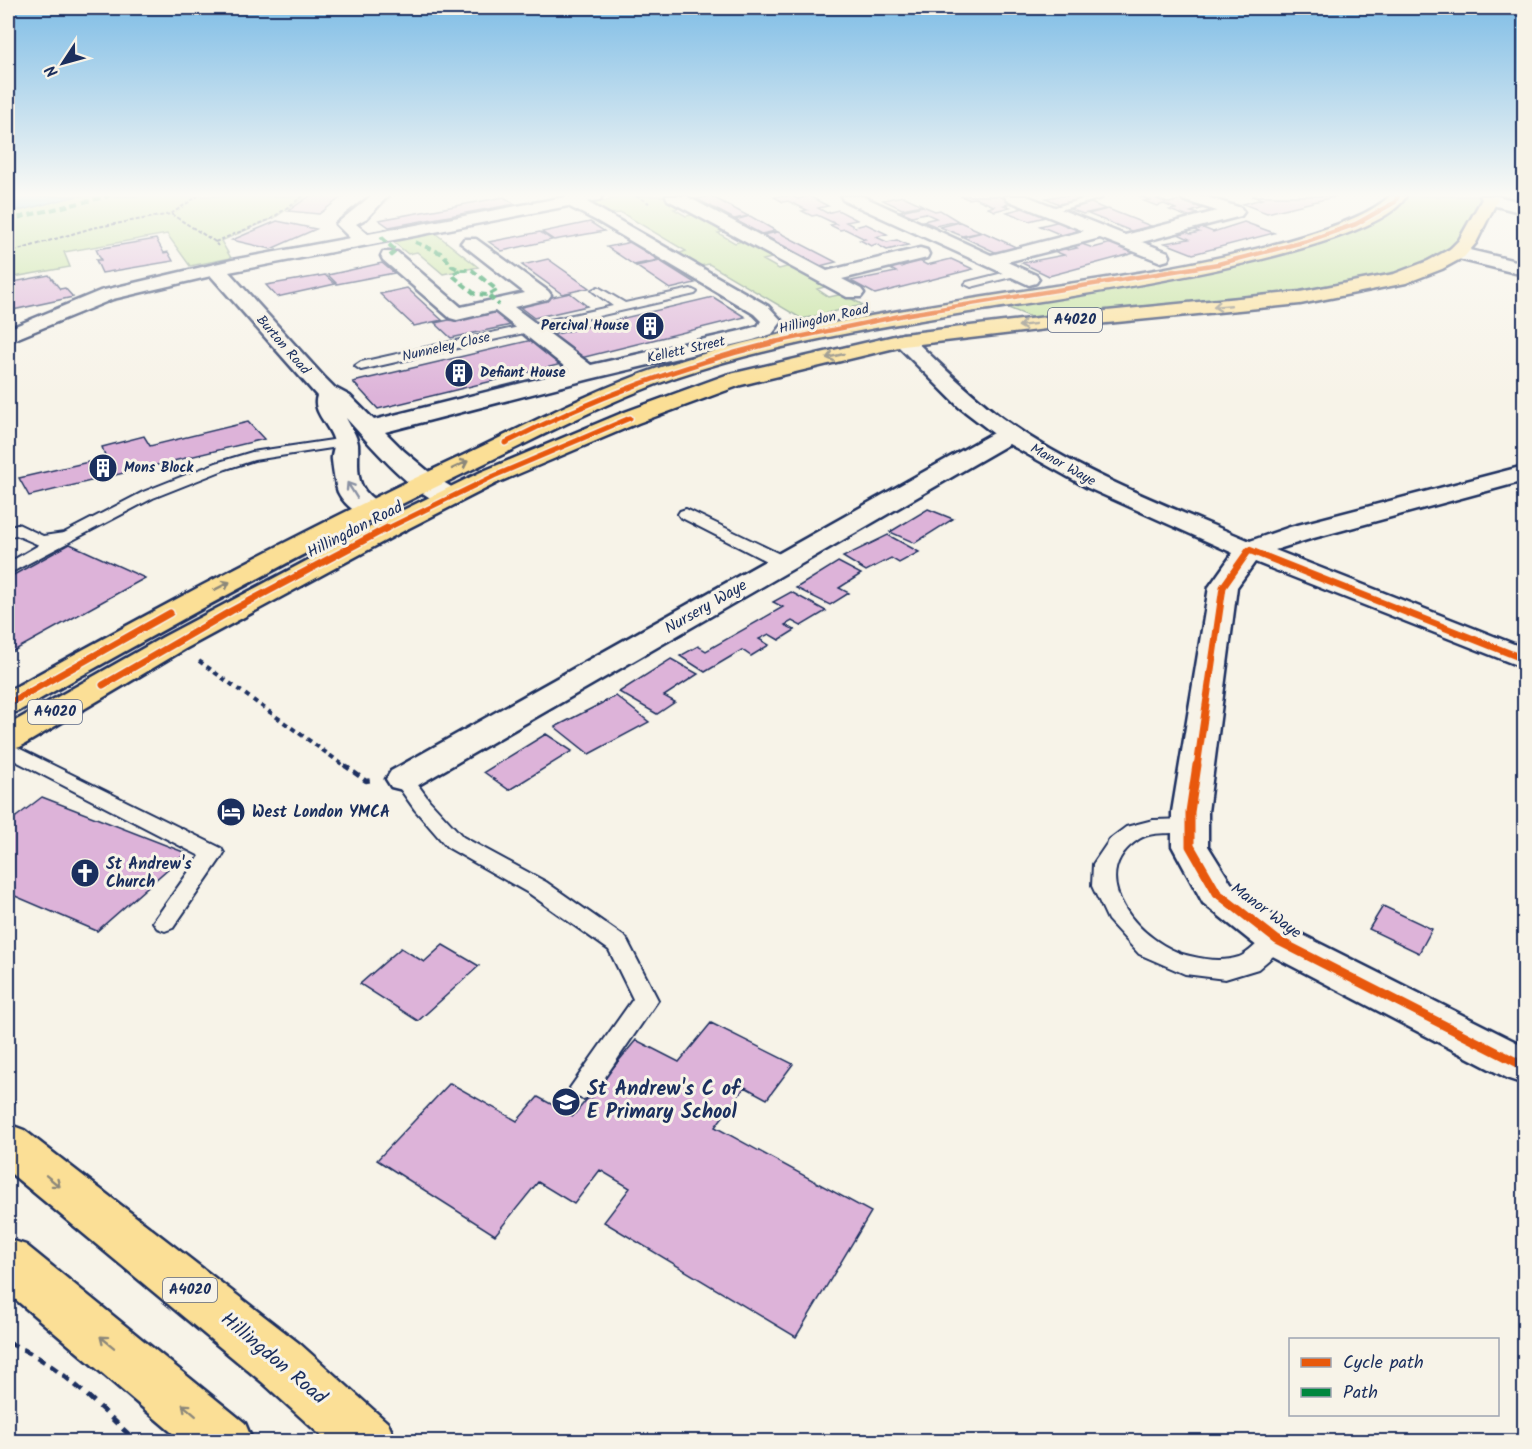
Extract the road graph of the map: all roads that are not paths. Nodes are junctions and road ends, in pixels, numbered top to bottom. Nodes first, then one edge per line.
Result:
1 (246, 264) edge
2 (399, 264) edge
3 (498, 264) edge
4 (682, 264) edge
5 (799, 264) edge
6 (880, 264) edge
7 (995, 264) edge
8 (1215, 264) edge
9 (1437, 264) edge
10 (1501, 264) edge
11 (224, 268) junction
12 (1524, 269) edge
13 (1022, 276) joint
14 (824, 277) junction
15 (971, 284) dead end
16 (598, 290) dead end
17 (691, 292) dead end
18 (854, 293) dead end
19 (499, 304) junction
20 (624, 308) junction
21 (531, 328) junction
22 (8, 336) edge
23 (903, 340) junction
24 (361, 366) dead end
25 (587, 373) junction
26 (1009, 434) junction
27 (357, 436) junction
28 (1524, 473) edge
29 (426, 482) junction
30 (449, 497) junction
31 (686, 514) dead end
32 (385, 517) junction
33 (11, 529) edge
34 (68, 537) junction
35 (1249, 550) junction
36 (784, 563) junction
37 (8, 569) edge
38 (1524, 659) edge
39 (8, 704) edge
40 (8, 739) edge
41 (8, 749) edge
42 (403, 779) joint
43 (1190, 826) junction
44 (165, 922) dead end
45 (1277, 940) junction
46 (1524, 1066) edge
47 (583, 1088) dead end
48 (8, 1144) edge
49 (8, 1262) edge
50 (226, 1442) edge
51 (369, 1442) edge

1 - 11 street
2 - 19 street, Nunneley Close
3 - 19 street, Nunneley Close
4 - 25 street, Kellett Street
5 - 14 street
6 - 14 street
7 - 13 street
29 -> 8 main road, Hillingdon Road / A4020
9 -> 23 main road, Hillingdon Road / A4020
10 - 12 street
11 - 22 street
11 - 27 street, Burton Road
13 - 15 lane
14 - 18 street
16 - 20 lane
17 - 20 lane, Nunneley Close
19 - 21 street
20 - 21 lane, Nunneley Close
21 - 24 lane, Nunneley Close
21 - 25 street
23 - 26 street, Manor Waye
23 -> 30 main road, Hillingdon Road / A4020
25 - 27 street, Kellett Street
26 - 35 street, Manor Waye
26 - 36 street, Nursery Waye
27 - 29 street, Burton Road
32 -> 27 street, Burton Road
27 - 34 lane
28 - 35 street
29 - 30 street, Burton Road
29 - 32 main road, Hillingdon Road / A4020
30 - 32 main road, Hillingdon Road / A4020
31 - 36 lane
39 -> 32 main road, Hillingdon Road / A4020
32 - 40 main road, Hillingdon Road / A4020
33 - 34 lane
34 - 37 lane
35 - 38 street
35 - 43 street, Manor Waye
36 - 42 street, Nursery Waye
41 - 44 lane
42 - 47 lane
43 - 45 street, Manor Waye
43 - 45 lane
45 - 46 street, Manor Waye
48 -> 51 main road, Hillingdon Road / A4020
50 -> 49 main road

